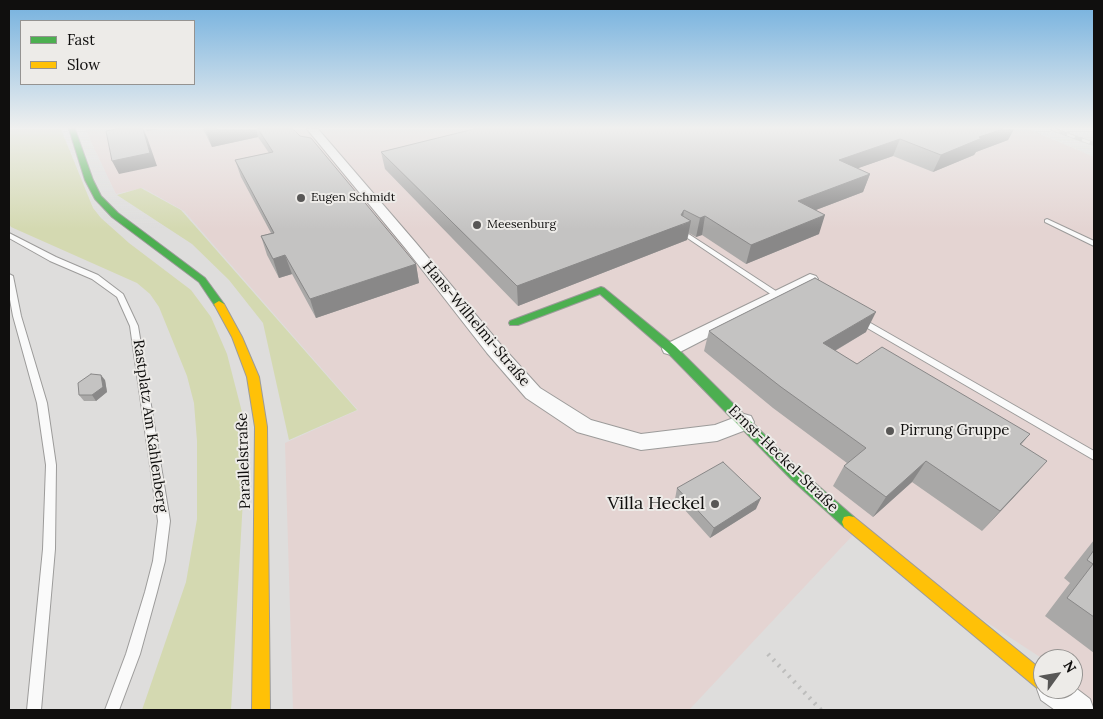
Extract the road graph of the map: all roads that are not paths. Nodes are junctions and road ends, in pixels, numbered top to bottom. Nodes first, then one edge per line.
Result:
1 (83, 163) edge
2 (340, 163) edge
3 (1048, 221) dead end
4 (682, 232) edge
5 (9, 235) edge
6 (1094, 244) edge
7 (9, 276) edge
8 (806, 285) edge
9 (778, 295) junction
10 (850, 314) edge
11 (514, 323) dead end
12 (671, 349) junction
13 (744, 422) junction
14 (1094, 456) edge
15 (1033, 674) edge
16 (1065, 699) edge
17 (34, 710) edge
18 (112, 710) edge
19 (261, 710) edge
20 (1079, 710) edge

1 - 19 street, Parallelstraße
2 - 13 street, Hans-Wilhelmi-Straße
3 - 6 lane
4 - 9 lane
5 - 18 lane, Rastplatz Am Kahlenberg
7 - 17 lane
8 - 9 street
9 - 12 street
10 - 14 lane
11 - 12 street, Ernst-Heckel-Straße
12 - 13 street, Ernst-Heckel-Straße
13 - 15 street, Ernst-Heckel-Straße
16 - 20 street

